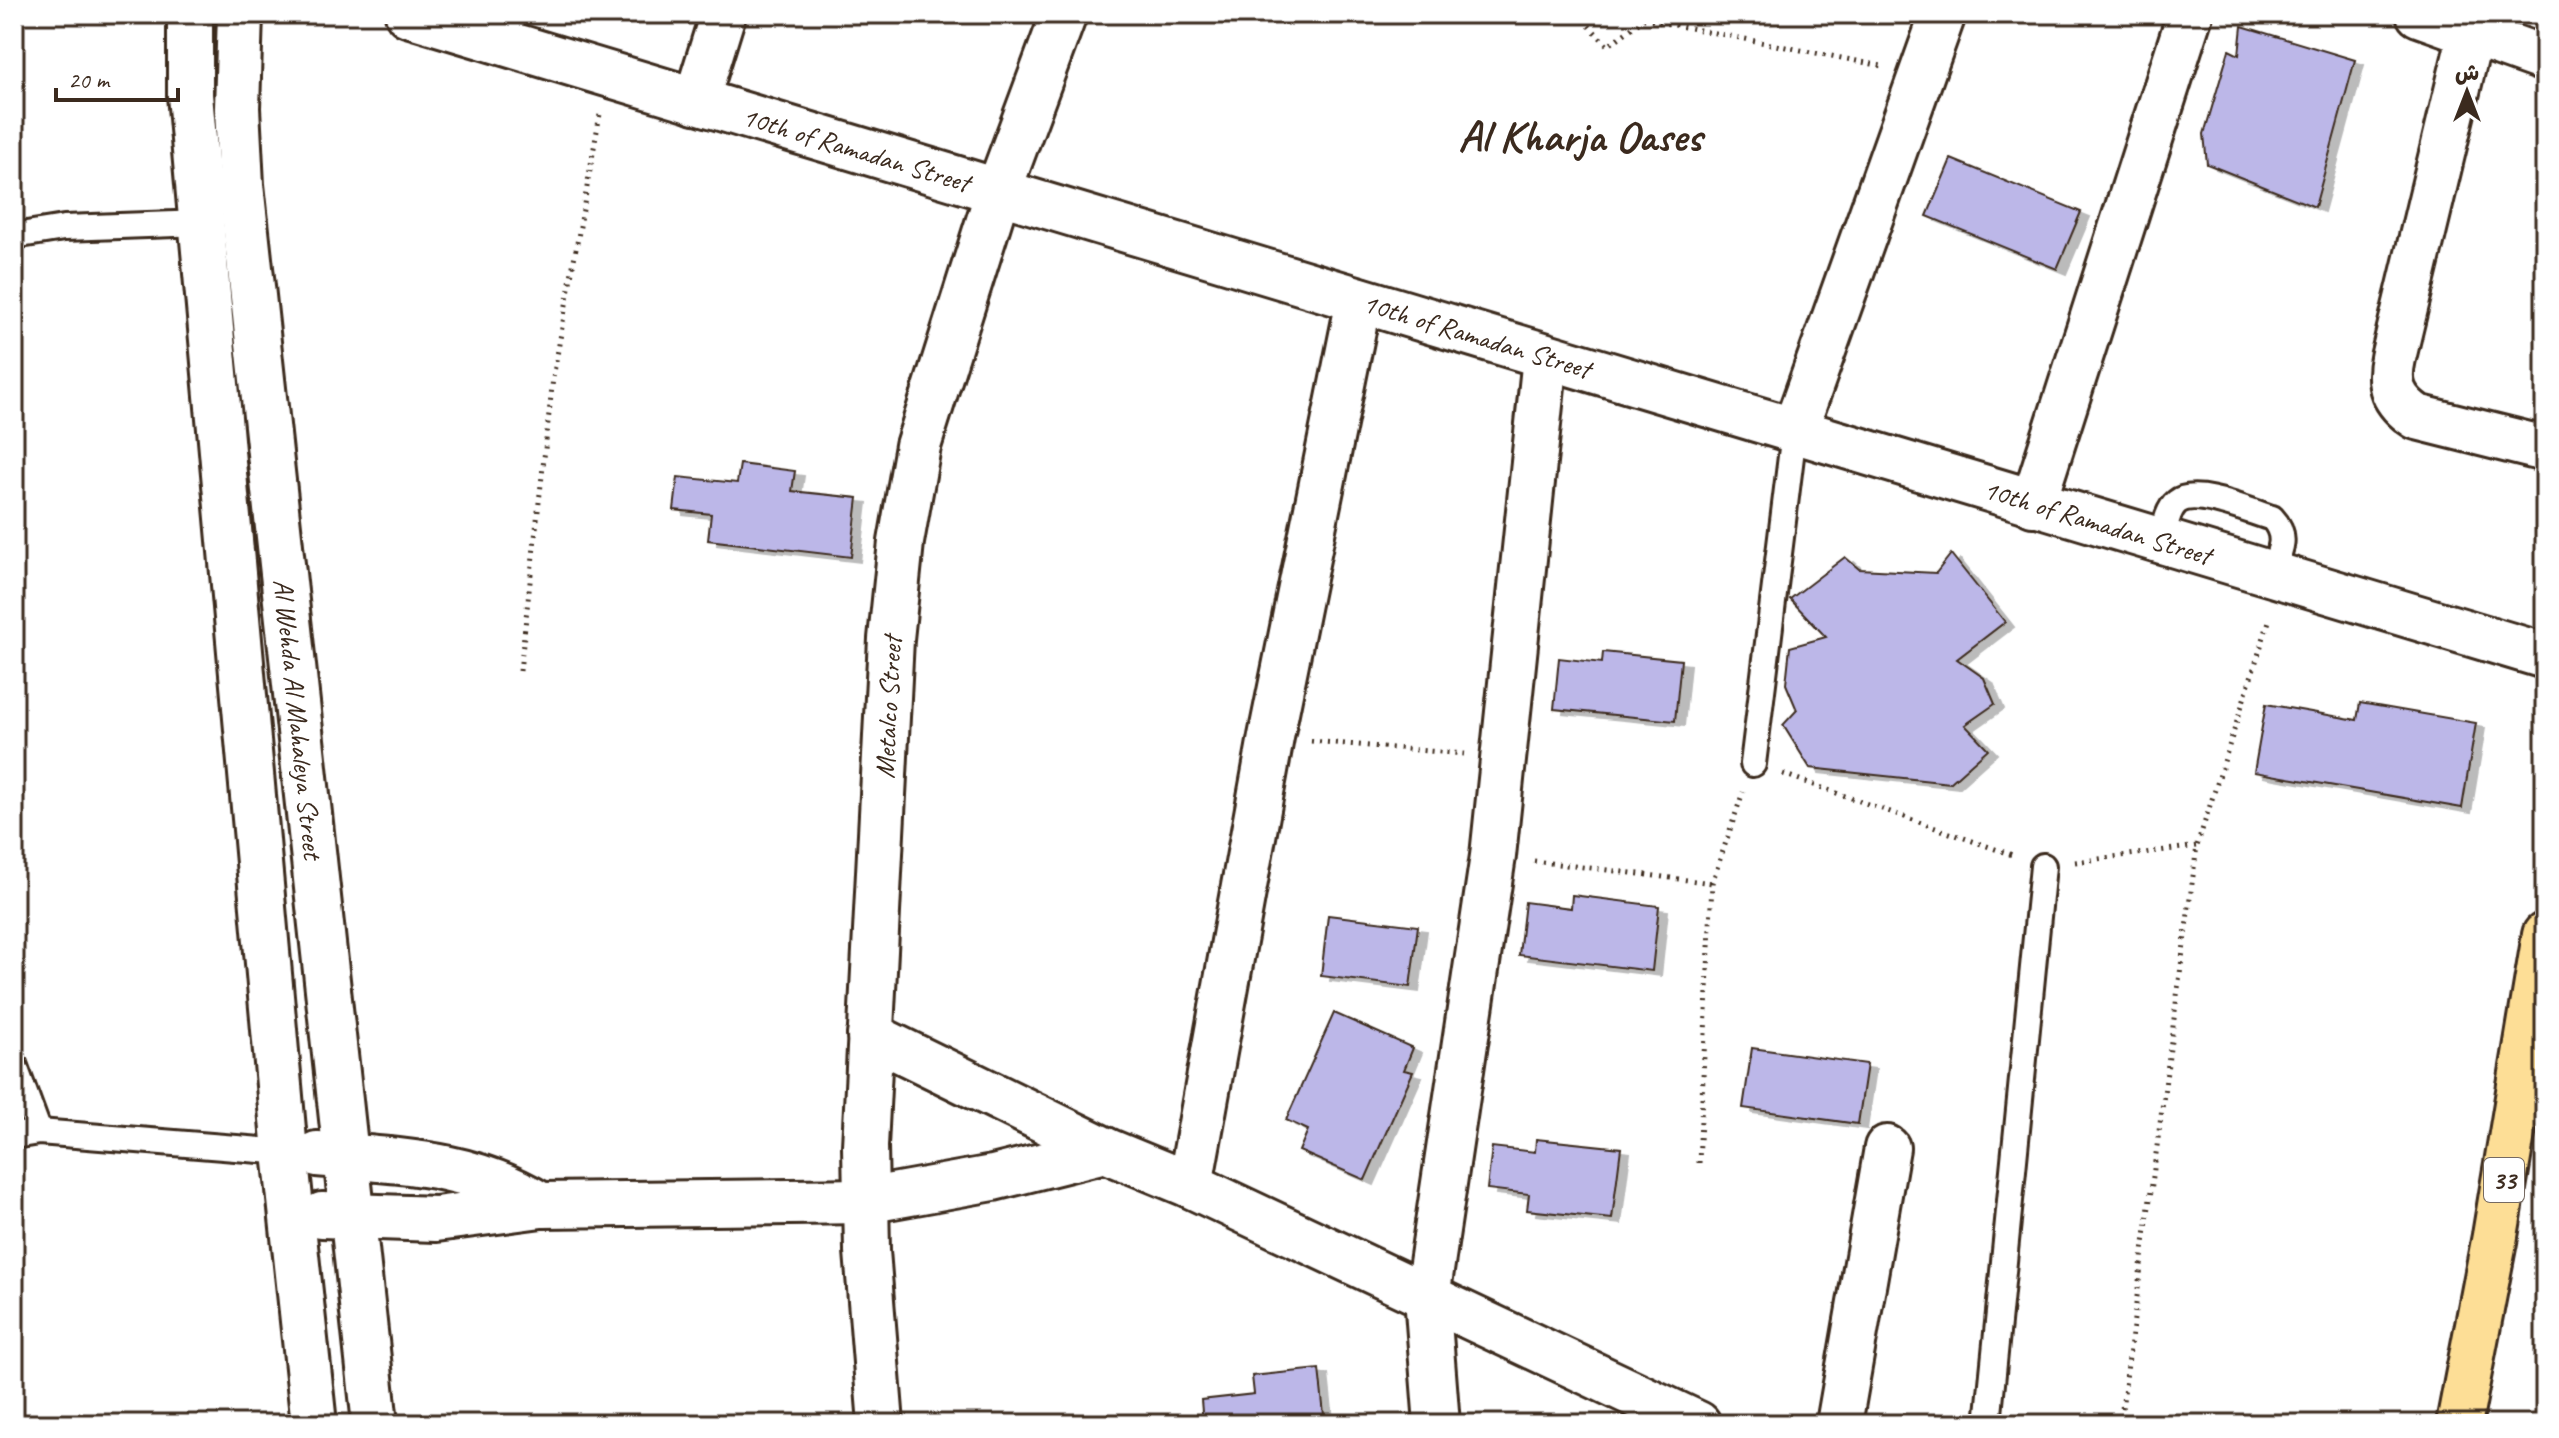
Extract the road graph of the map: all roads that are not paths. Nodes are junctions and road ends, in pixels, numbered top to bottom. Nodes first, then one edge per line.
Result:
1 (190, 14) edge
2 (240, 14) edge
3 (408, 14) edge
4 (723, 14) edge
5 (1943, 14) edge
6 (2190, 14) edge
7 (2419, 14) edge
8 (1056, 16) edge
9 (2471, 33) junction
10 (2545, 59) edge
11 (696, 101) junction
12 (998, 192) junction
13 (203, 223) junction
14 (14, 236) edge
15 (1359, 300) junction
16 (1545, 357) junction
17 (1794, 432) junction
18 (2545, 449) edge
19 (2033, 504) junction
20 (2545, 656) edge
21 (1753, 764) road end
22 (2043, 866) road end
23 (2545, 935) edge
24 (870, 1035) junction
25 (14, 1064) edge
26 (39, 1132) junction
27 (14, 1136) edge
28 (1887, 1148) dead end
29 (1105, 1150) junction
30 (285, 1152) junction
31 (345, 1156) junction
32 (1190, 1185) junction
33 (865, 1201) junction
34 (541, 1205) junction
35 (292, 1214) junction
36 (351, 1216) junction
37 (1427, 1297) junction
38 (314, 1424) edge
39 (375, 1424) edge
40 (881, 1424) edge
41 (1437, 1424) edge
42 (1698, 1424) edge
43 (1839, 1424) edge
44 (1988, 1424) edge
45 (2459, 1424) edge

1 - 13 street, Al Wehda Al Mahaleya Street
2 - 31 street, Al Wehda Al Mahaleya Street
3 - 11 street, 10th of Ramadan Street
4 - 11 street
5 - 17 street
6 - 19 street
7 - 9 street
8 - 12 street, Metalco Street
9 - 10 street
9 - 18 street
11 - 12 street, 10th of Ramadan Street
12 - 15 street, 10th of Ramadan Street
12 - 24 street, Metalco Street
13 - 14 lane
13 - 30 street, Al Wehda Al Mahaleya Street
15 - 16 street, 10th of Ramadan Street
15 - 32 street
16 - 17 street, 10th of Ramadan Street
16 - 37 street
17 - 19 street, 10th of Ramadan Street
17 - 21 lane
19 - 20 street, 10th of Ramadan Street
22 - 44 lane
23 - 45 highway, 33
24 - 29 street
24 - 33 street, Metalco Street
25 - 26 lane
26 - 27 lane
26 - 30 lane
28 - 43 street
29 - 32 street
29 - 33 street
30 - 31 street
30 - 35 street, Al Wehda Al Mahaleya Street
31 - 34 street
31 - 36 street, Al Wehda Al Mahaleya Street
32 - 37 street
33 - 34 street
33 - 40 street, Metalco Street
34 - 36 street
35 - 36 street
35 - 38 street, Al Wehda Al Mahaleya Street
36 - 39 street, Al Wehda Al Mahaleya Street
37 - 41 street
37 - 42 street

